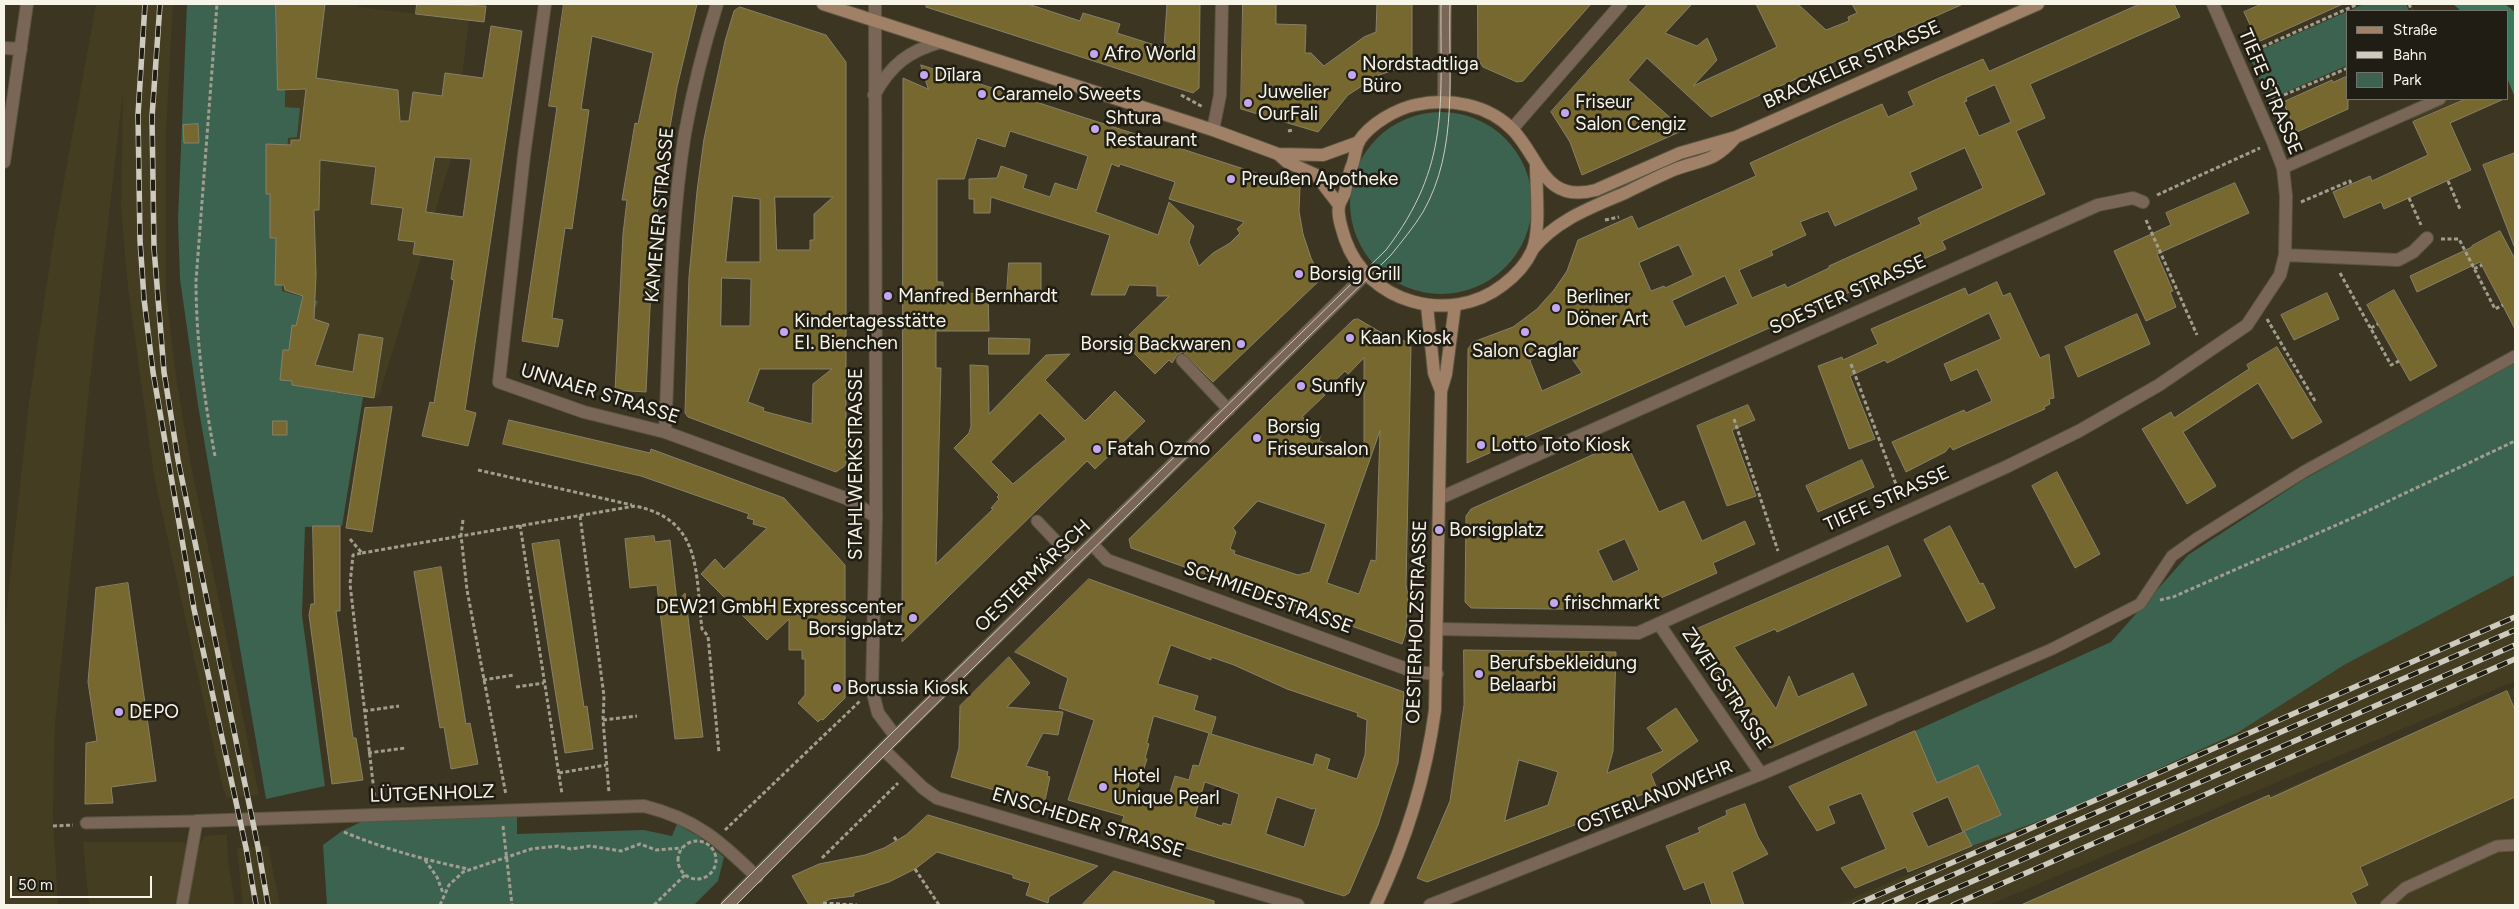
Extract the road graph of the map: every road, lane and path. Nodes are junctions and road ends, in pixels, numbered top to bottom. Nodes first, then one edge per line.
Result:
1 (27, 4) edge
2 (217, 4) edge
3 (545, 4) edge
4 (717, 4) edge
5 (823, 4) edge
6 (875, 4) edge
7 (1222, 4) edge
8 (1445, 4) edge
9 (1621, 4) edge
10 (2038, 4) edge
11 (2214, 4) edge
12 (2358, 4) edge
13 (874, 22) junction
14 (941, 42) junction
15 (4, 48) edge
16 (20, 49) junction
17 (2256, 50) dead end
18 (2346, 69) edge
19 (874, 94) junction
20 (1181, 95) dead end
21 (2438, 100) edge
22 (1444, 101) junction
23 (2267, 103) dead end
24 (1217, 116) junction
25 (1512, 129) junction
26 (1213, 130) junction
27 (1293, 130) dead end
28 (1288, 131) dead end
29 (1736, 137) junction
30 (1359, 142) junction
31 (2273, 142) junction
32 (1278, 154) junction
33 (4, 162) edge
34 (1536, 165) junction
35 (2282, 168) junction
36 (2448, 181) dead end
37 (2352, 184) dead end
38 (2409, 198) dead end
39 (2143, 202) joint
40 (2298, 204) dead end
41 (1339, 205) junction
42 (2460, 210) dead end
43 (2146, 220) dead end
44 (2427, 238) junction
45 (1533, 249) junction
46 (2285, 255) junction
47 (2333, 258) junction
48 (2482, 265) dead end
49 (2474, 269) junction
50 (1366, 274) junction
51 (1455, 305) junction
52 (2503, 305) dead end
53 (1427, 306) junction
54 (2266, 317) dead end
55 (2378, 324) dead end
56 (2371, 328) junction
57 (2197, 335) dead end
58 (2515, 356) edge
59 (1182, 360) dead end
60 (2399, 361) dead end
61 (1851, 364) dead end
62 (1441, 391) junction
63 (2315, 401) dead end
64 (1229, 410) junction
65 (1734, 419) dead end
66 (665, 432) junction
67 (2515, 441) edge
68 (215, 456) dead end
69 (478, 470) dead end
70 (1900, 495) dead end
71 (1440, 498) junction
72 (635, 506) junction
73 (580, 516) junction
74 (876, 517) junction
75 (462, 520) dead end
76 (1036, 521) dead end
77 (520, 526) junction
78 (461, 535) junction
79 (350, 539) dead end
80 (1092, 544) junction
81 (1778, 551) dead end
82 (362, 553) junction
83 (1074, 561) junction
84 (2140, 604) junction
85 (1659, 624) junction
86 (1438, 629) junction
87 (1437, 674) junction
88 (514, 675) dead end
89 (483, 680) junction
90 (544, 683) junction
91 (516, 687) dead end
92 (872, 689) junction
93 (399, 706) dead end
94 (364, 711) junction
95 (637, 716) dead end
96 (1891, 718) joint
97 (603, 720) junction
98 (896, 737) junction
99 (405, 748) dead end
100 (883, 749) junction
101 (368, 752) junction
102 (719, 753) dead end
103 (606, 765) junction
104 (559, 773) junction
105 (907, 773) junction
106 (1761, 774) junction
107 (609, 796) dead end
108 (562, 797) dead end
109 (506, 798) dead end
110 (375, 801) dead end
111 (502, 817) dead end
112 (197, 821) junction
113 (86, 823) dead end
114 (342, 831) dead end
115 (894, 837) dead end
116 (716, 839) junction
117 (897, 841) dead end
118 (2515, 844) edge
119 (682, 848) junction
120 (506, 858) junction
121 (822, 858) dead end
122 (426, 860) junction
123 (469, 869) junction
124 (915, 869) dead end
125 (684, 875) junction
126 (757, 877) junction
127 (443, 894) junction
128 (823, 903) dead end
129 (182, 905) edge
130 (440, 905) edge
131 (512, 905) edge
132 (654, 905) edge
133 (727, 905) edge
134 (857, 905) edge
135 (939, 905) edge
136 (1298, 905) edge
137 (1376, 905) edge
138 (1430, 905) edge
139 (2386, 905) edge

1 - 16 street
2 - 68 path
3 - 66 street, UNNAER STRASSE
4 - 66 street, KAMENER STRASSE
5 - 13 main road
6 - 13 street, STAHLWERKSTRASSE
7 - 24 street
8 - 22 street
9 - 25 street
10 - 29 main road, BRACKELER STRASSE
11 - 31 street, TIEFE STRASSE
12 - 17 path
13 - 14 main road
13 - 19 street, STAHLWERKSTRASSE
14 - 19 street
14 - 26 main road
15 - 16 street
16 - 33 street
18 - 23 path
19 - 74 street, STAHLWERKSTRASSE
20 - 24 path
21 - 35 lane
22 - 25 main road
22 - 30 main road
24 - 26 street
25 - 34 main road
26 - 32 main road
27 - 28 path
29 - 34 main road, BRACKELER STRASSE
29 - 45 main road, BRACKELER STRASSE
30 - 32 main road
30 - 41 main road
31 - 35 street, TIEFE STRASSE
31 - 39 path
32 - 41 main road
34 - 45 main road
35 - 46 street, TIEFE STRASSE
36 - 42 path
37 - 40 path
38 - 44 path
39 - 71 street, SOESTER STRASSE
41 - 50 main road
43 - 57 path
44 - 47 street
44 - 49 path
45 - 51 main road
46 - 47 street
46 - 85 street, TIEFE STRASSE
47 - 56 path
48 - 49 path
49 - 52 path
50 - 53 main road
50 - 64 street, OESTERMÄRSCH
51 - 53 main road
51 - 62 main road, OESTERHOLZSTRASSE
53 - 62 main road, OESTERHOLZSTRASSE
54 - 63 path
55 - 56 path
56 - 60 path
58 - 84 lane
59 - 64 lane
61 - 70 path
62 - 71 main road, OESTERHOLZSTRASSE
64 - 80 street, OESTERMÄRSCH
65 - 81 path
66 - 74 street, UNNAER STRASSE
67 - 84 path
69 - 72 path
71 - 86 main road, OESTERHOLZSTRASSE
72 - 73 path
72 - 102 path
73 - 77 path
73 - 97 path
74 - 92 street, STAHLWERKSTRASSE
75 - 78 path
76 - 83 lane
77 - 78 path
77 - 90 path
78 - 82 path
78 - 89 path
79 - 82 path
80 - 83 street, OESTERMÄRSCH
80 - 87 street, SCHMIEDESTRASSE
82 - 94 path
83 - 98 street, OESTERMÄRSCH
84 - 96 lane
85 - 86 street, TIEFE STRASSE
85 - 106 street, ZWEIGSTRASSE
86 - 87 main road, OESTERHOLZSTRASSE
87 - 137 main road, OESTERHOLZSTRASSE
88 - 89 path
89 - 109 path
90 - 91 path
90 - 104 path
92 - 98 street, STAHLWERKSTRASSE
92 - 116 path
93 - 94 path
94 - 101 path
95 - 97 path
96 - 106 street, OSTERLANDWEHR
97 - 103 path
98 - 100 street, OESTERMÄRSCH
99 - 101 path
100 - 105 street, ENSCHEDER STRASSE
100 - 126 street, OESTERMÄRSCH
101 - 110 path
103 - 104 path
103 - 107 path
104 - 108 path
105 - 121 path
105 - 136 street, ENSCHEDER STRASSE
106 - 138 street, OSTERLANDWEHR
111 - 120 path
112 - 113 lane, LÜTGENHOLZ
112 - 116 street, LÜTGENHOLZ
112 - 129 lane
114 - 122 path
115 - 117 path
116 - 126 street, LÜTGENHOLZ
118 - 139 lane
119 - 120 path
119 - 125 path
119 - 125 path
120 - 123 path
120 - 131 path
122 - 123 path
122 - 127 path
123 - 127 path
124 - 135 path
125 - 132 path
126 - 133 street, OESTERMÄRSCH
127 - 130 path
128 - 134 path

